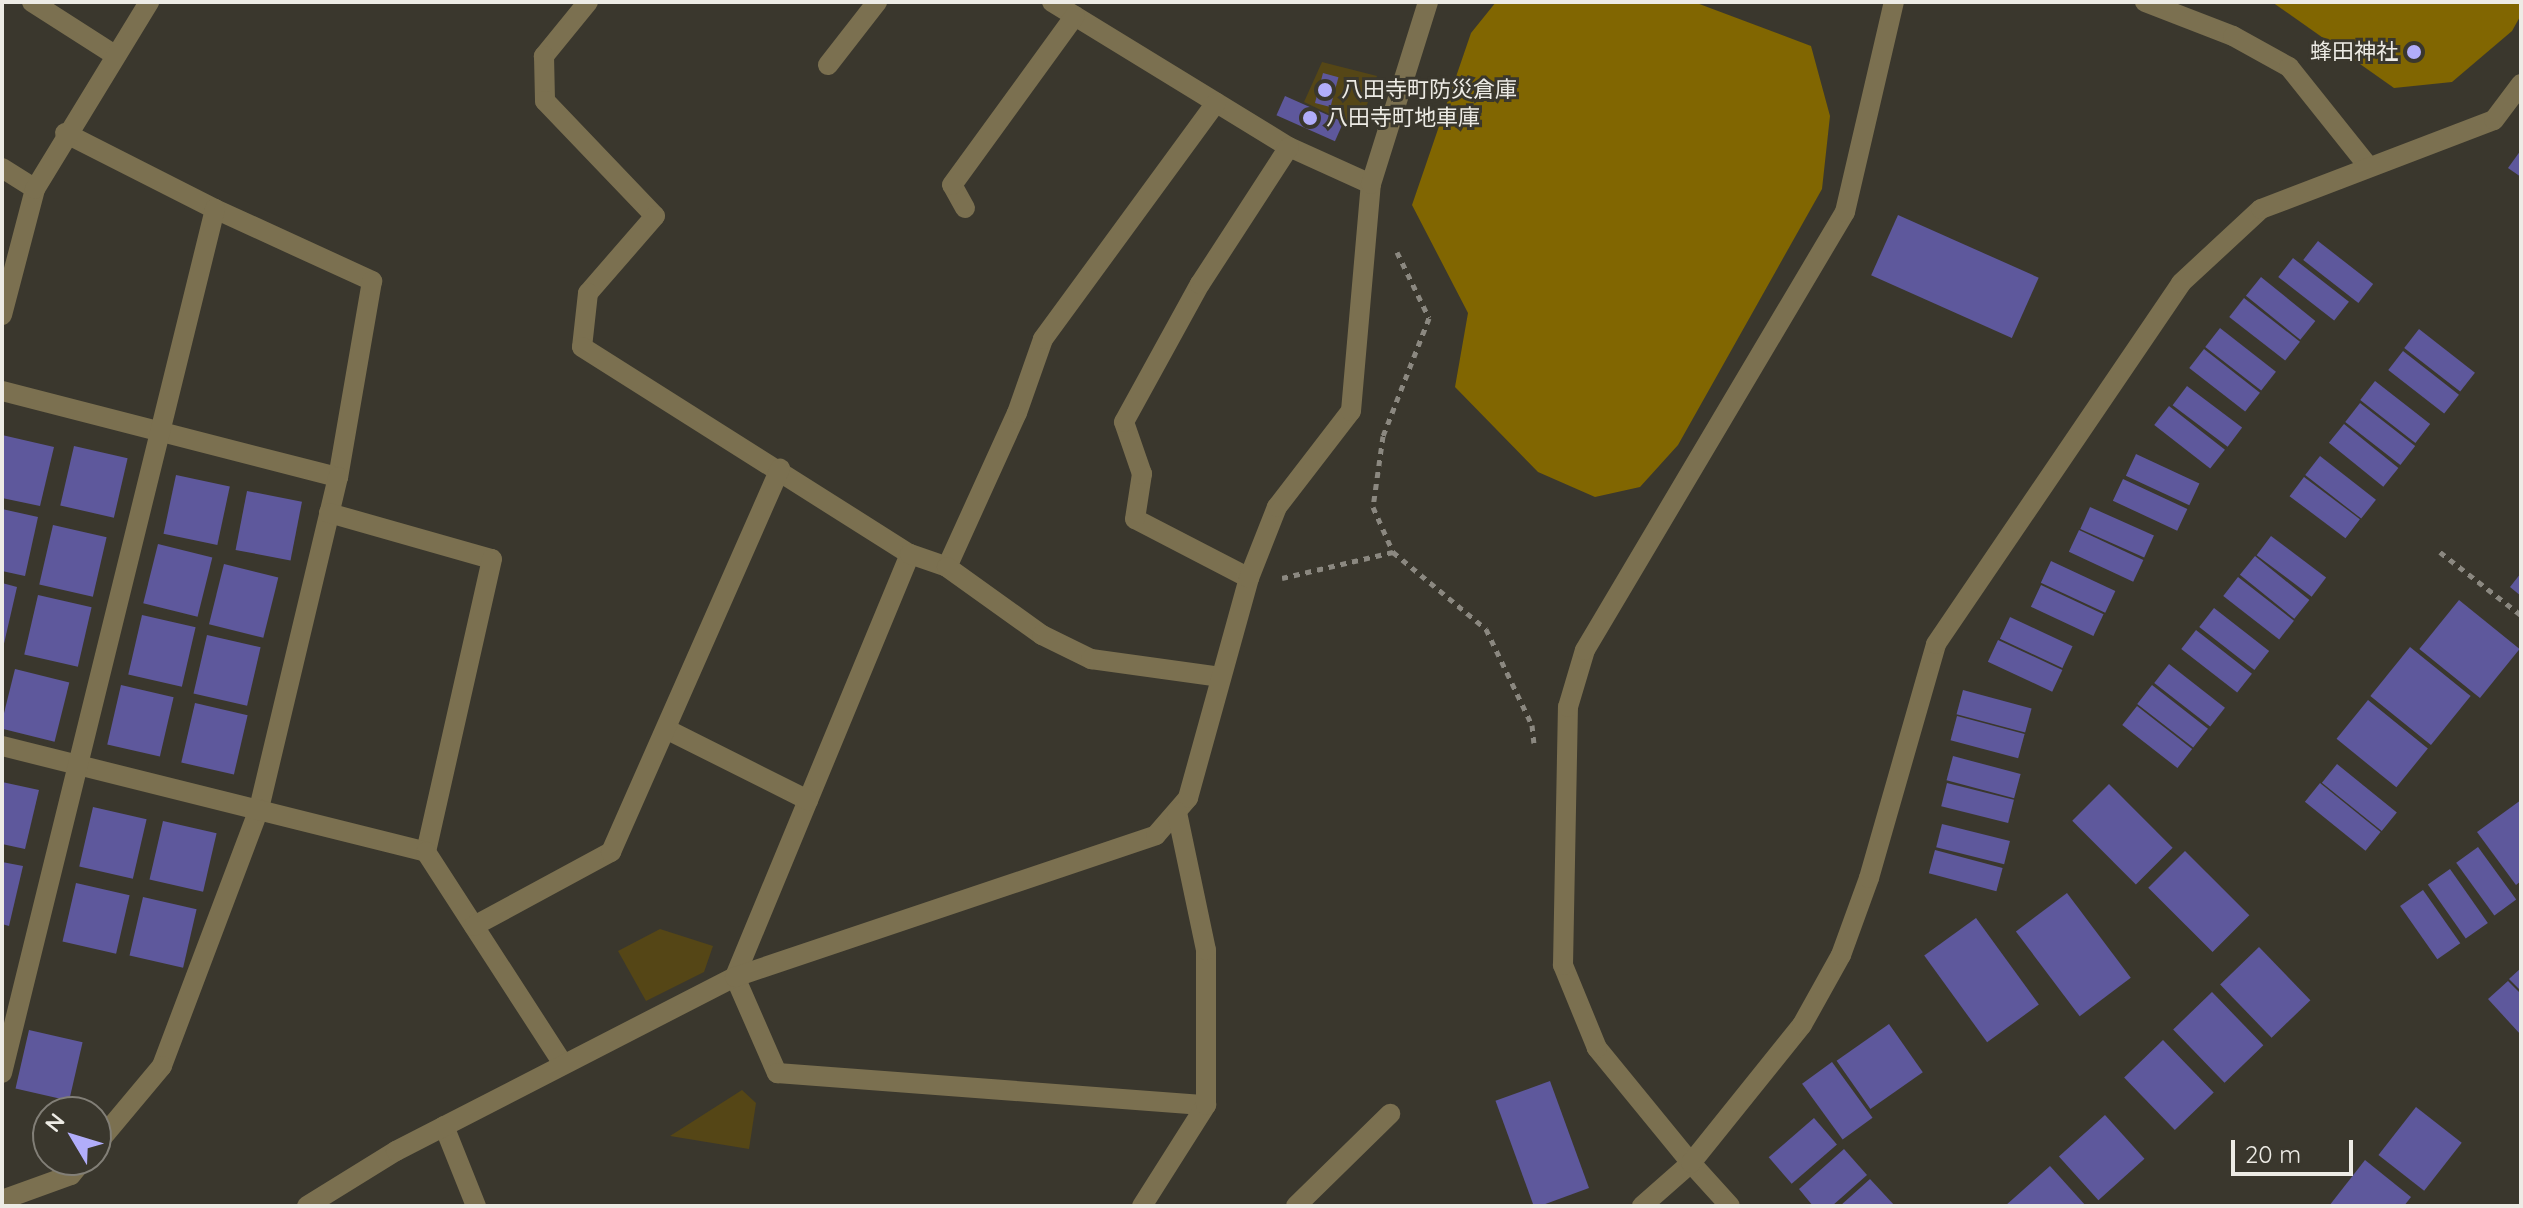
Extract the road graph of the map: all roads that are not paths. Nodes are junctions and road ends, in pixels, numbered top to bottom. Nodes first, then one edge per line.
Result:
1 (32, 2) edge
2 (149, 2) edge
3 (588, 2) edge
4 (877, 2) edge
5 (1052, 2) edge
6 (1428, 2) edge
7 (1894, 2) edge
8 (2145, 2) edge
9 (1075, 16) junction
10 (115, 55) junction
11 (828, 65) dead end
12 (2521, 84) edge
13 (1216, 103) junction
14 (65, 133) junction
15 (1289, 147) junction
16 (2368, 166) junction
17 (2, 168) edge
18 (1371, 184) junction
19 (35, 189) junction
20 (965, 208) dead end
21 (215, 209) junction
22 (2, 315) edge
23 (2, 391) edge
24 (157, 431) junction
25 (780, 469) junction
26 (338, 477) junction
27 (329, 513) junction
28 (910, 554) junction
29 (947, 567) junction
30 (1249, 578) junction
31 (1221, 677) junction
32 (666, 729) junction
33 (2, 746) edge
34 (80, 765) junction
35 (808, 800) junction
36 (259, 809) junction
37 (1177, 812) junction
38 (426, 852) junction
39 (474, 926) junction
40 (735, 977) junction
41 (563, 1064) junction
42 (2, 1073) edge
43 (1206, 1105) junction
44 (1390, 1114) dead end
45 (112, 1126) edge
46 (444, 1126) junction
47 (1691, 1163) junction
48 (68, 1176) edge
49 (2, 1200) edge
50 (307, 1206) edge
51 (476, 1206) edge
52 (1142, 1206) edge
53 (1296, 1206) edge
54 (1642, 1206) edge
55 (1730, 1206) edge

1 - 10 street
2 - 10 street
3 - 25 street
4 - 11 street
5 - 9 street
6 - 18 street
7 - 47 street
8 - 16 street
9 - 13 street
9 - 20 street
10 - 14 street
12 - 16 street
13 - 15 street
13 - 29 street
14 - 19 street
14 - 21 street
15 - 18 street
15 - 30 street
16 - 47 street
17 - 19 street
18 - 30 street
19 - 22 street
21 - 24 street
21 - 26 street
23 - 24 street
24 - 26 street
24 - 34 street
25 - 28 street
25 - 32 street
26 - 27 street
27 - 36 street
27 - 38 street
28 - 29 street
28 - 35 street
29 - 31 street
30 - 31 street
31 - 37 street
32 - 35 street
32 - 39 street
33 - 34 street
34 - 36 street
34 - 42 street
35 - 40 street
36 - 38 street
36 - 45 street
37 - 40 street
37 - 43 street
38 - 39 street
39 - 41 street
40 - 41 street
40 - 43 street
41 - 46 street
43 - 52 street
44 - 53 street
46 - 50 street
46 - 51 street
47 - 54 street
47 - 55 street
48 - 49 street

